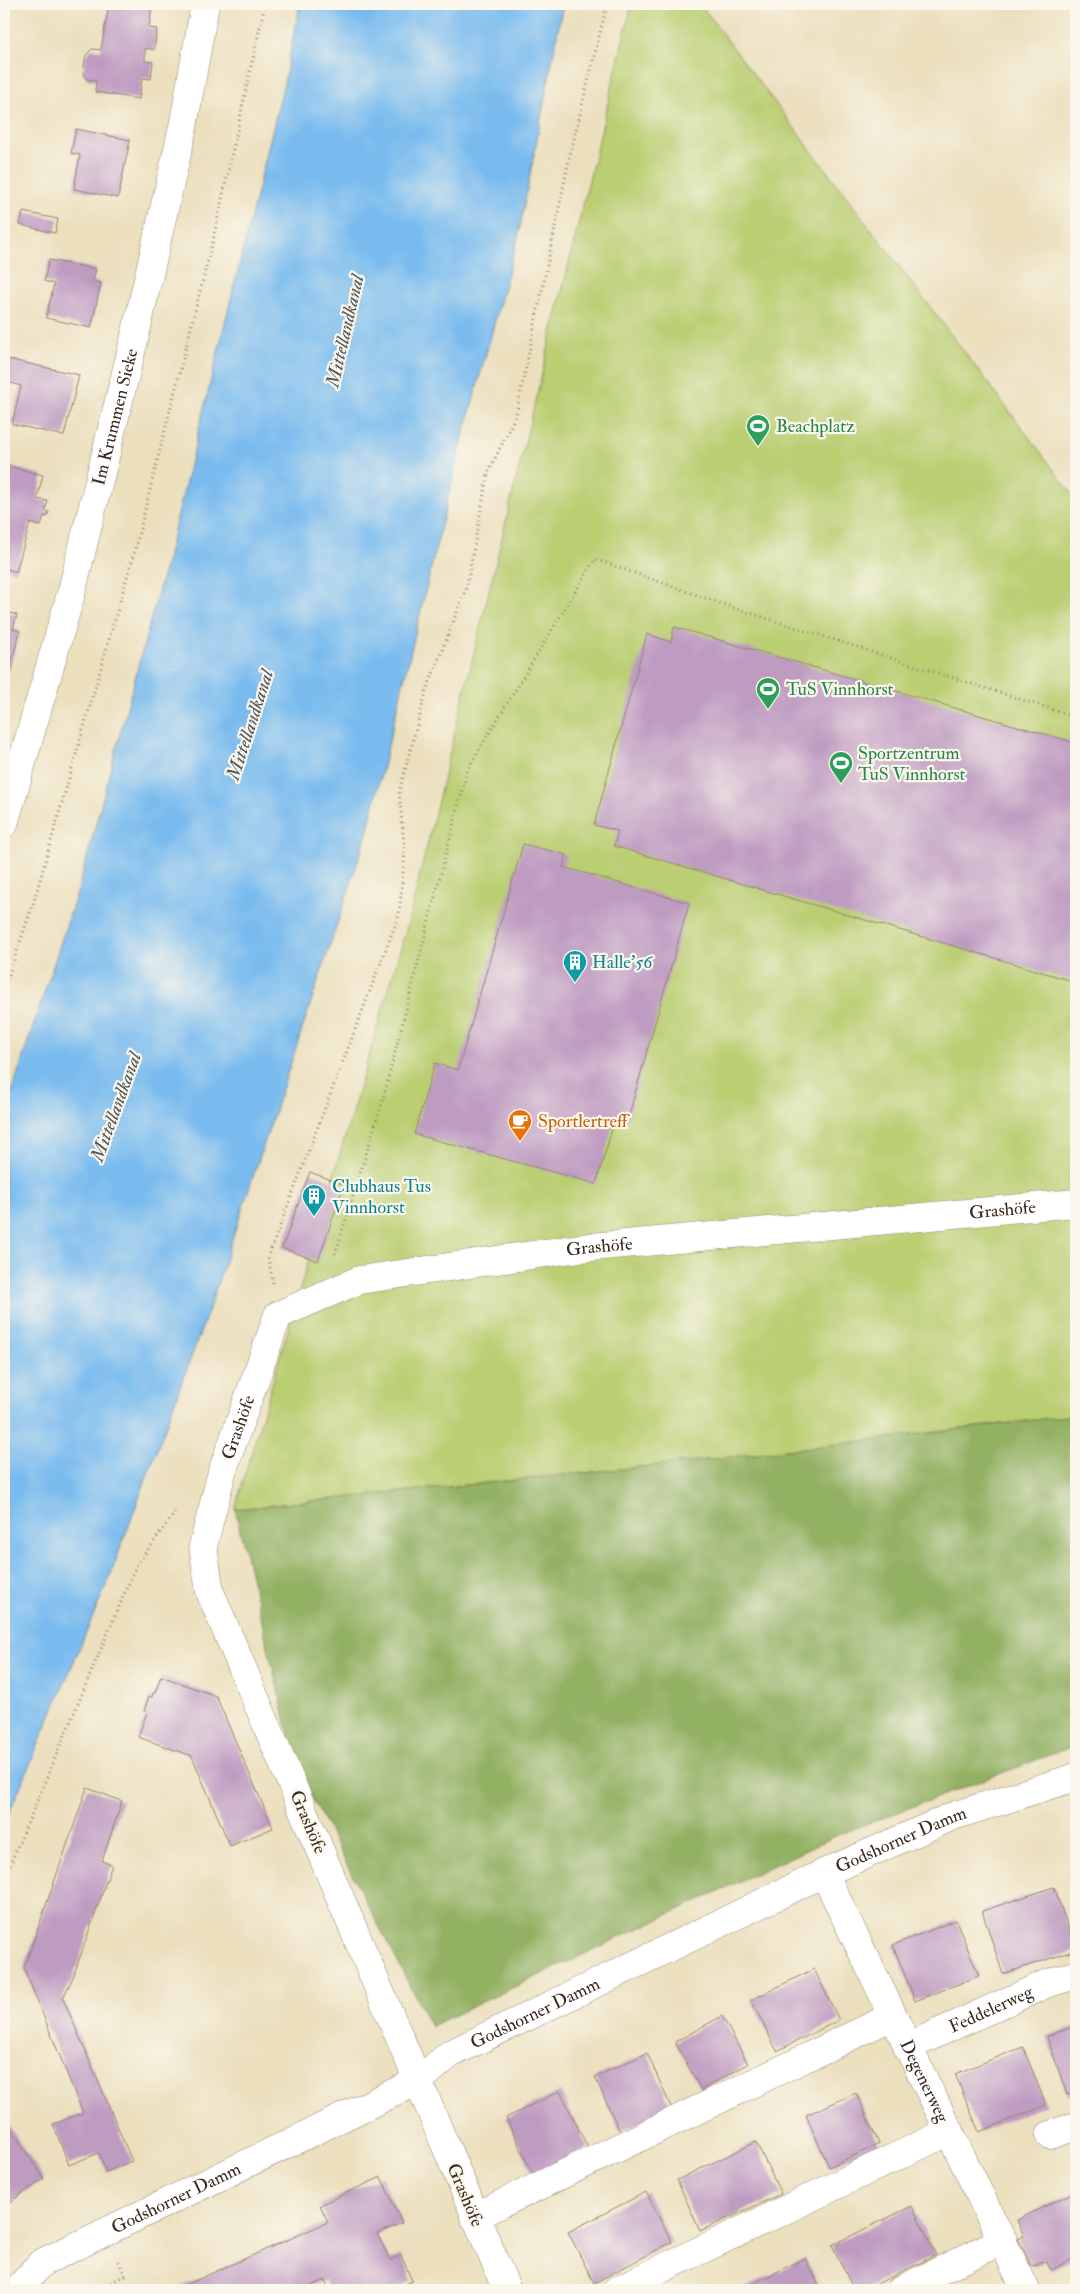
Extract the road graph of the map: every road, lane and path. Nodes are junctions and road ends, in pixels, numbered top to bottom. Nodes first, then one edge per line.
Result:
1 (206, 4) edge
2 (265, 4) edge
3 (607, 4) edge
4 (1076, 718) edge
5 (4, 824) edge
6 (4, 989) edge
7 (1076, 1203) edge
8 (323, 1295) junction
9 (278, 1315) junction
10 (181, 1505) dead end
11 (1076, 1777) edge
12 (824, 1872) junction
13 (4, 1879) edge
14 (1076, 1975) edge
15 (893, 2016) junction
16 (907, 2046) junction
17 (418, 2081) junction
18 (1076, 2126) edge
19 (950, 2131) junction
20 (1050, 2135) dead end
21 (474, 2216) junction
22 (1002, 2240) junction
23 (1076, 2284) edge
24 (17, 2290) edge
25 (507, 2290) edge
26 (617, 2290) edge
27 (900, 2290) edge
28 (1026, 2290) edge
29 (1064, 2290) edge

1 - 5 street, Im Krummen Sieke
2 - 6 path
3 - 9 path
4 - 8 path
7 - 8 street, Grashöfe
8 - 9 street, Grashöfe
9 - 17 street, Grashöfe
10 - 13 path
11 - 12 street, Godshorner Damm
12 - 15 street, Degenerweg
12 - 17 street, Godshorner Damm
14 - 16 street, Feddelerweg
15 - 16 street, Degenerweg
15 - 21 street
16 - 19 street, Degenerweg
17 - 21 street, Grashöfe
17 - 24 street, Godshorner Damm
18 - 20 street
19 - 22 street, Degenerweg
19 - 26 street
21 - 25 street, Grashöfe
22 - 27 street
22 - 28 street, Degenerweg
23 - 29 path

